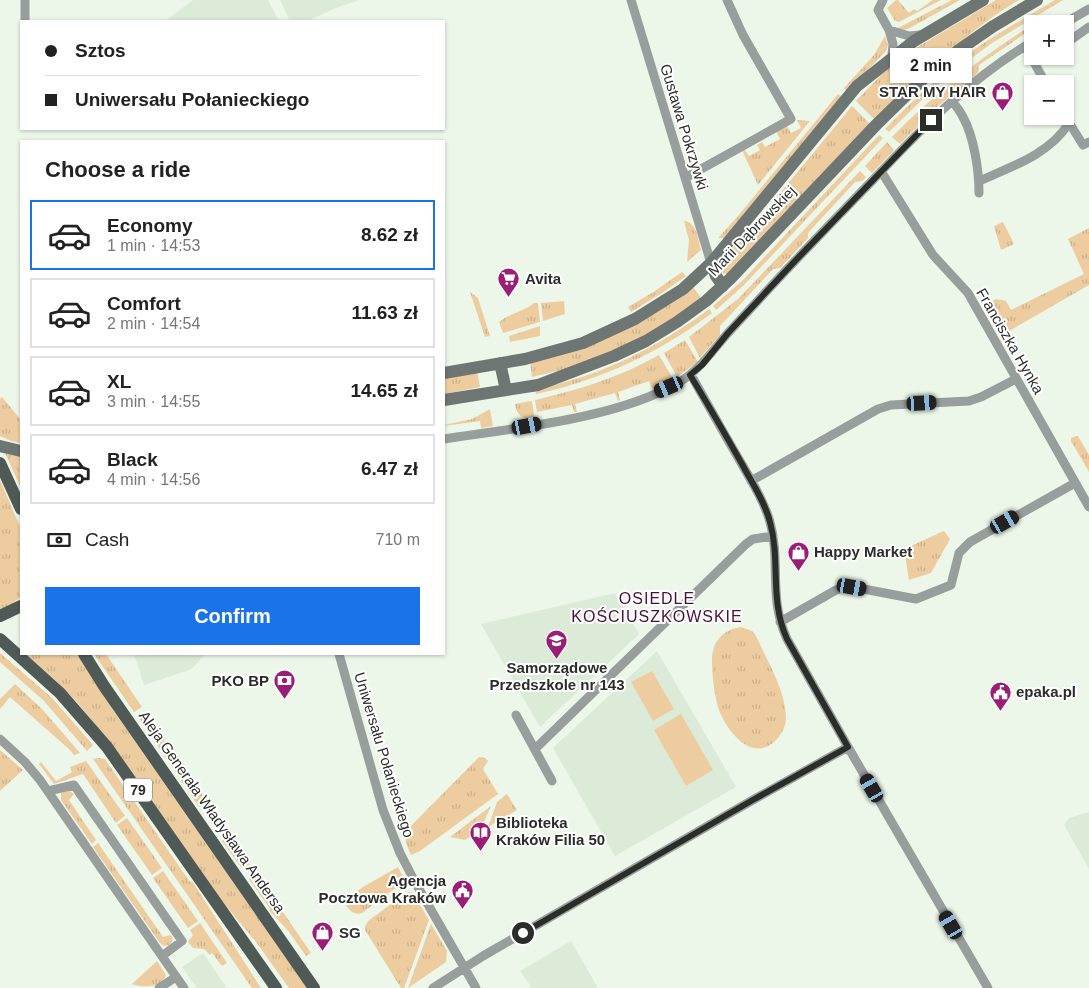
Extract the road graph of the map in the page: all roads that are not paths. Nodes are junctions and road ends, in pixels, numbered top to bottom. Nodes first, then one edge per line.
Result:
1 (25, 0) edge
2 (630, 0) edge
3 (727, 0) edge
4 (883, 0) edge
5 (983, 0) edge
6 (1037, 0) edge
7 (1089, 9) edge
8 (1074, 18) edge
9 (25, 20) edge
10 (1089, 27) edge
11 (889, 30) junction
12 (923, 35) junction
13 (1074, 39) edge
14 (1024, 47) edge
15 (892, 57) junction
16 (952, 101) junction
17 (1065, 125) edge
18 (1070, 125) edge
19 (1089, 142) edge
20 (881, 171) junction
21 (685, 178) junction
22 (979, 181) junction
23 (979, 193) dead end
24 (711, 263) junction
25 (723, 286) junction
26 (500, 363) junction
27 (445, 374) edge
28 (690, 375) junction
29 (1016, 379) junction
30 (506, 390) junction
31 (445, 400) edge
32 (445, 439) edge
33 (0, 446) edge
34 (20, 451) edge
35 (0, 463) edge
36 (751, 481) junction
37 (1075, 482) junction
38 (20, 507) edge
39 (1089, 507) edge
40 (773, 536) junction
41 (20, 606) edge
42 (0, 616) edge
43 (780, 622) junction
44 (0, 639) edge
45 (85, 655) edge
46 (339, 655) edge
47 (516, 715) dead end
48 (0, 740) edge
49 (848, 747) junction
50 (534, 749) junction
51 (552, 780) dead end
52 (48, 791) junction
53 (162, 956) junction
54 (464, 967) junction
55 (176, 976) junction
56 (159, 988) edge
57 (184, 988) edge
58 (276, 988) edge
59 (314, 988) edge
60 (433, 988) edge
61 (476, 988) edge
62 (988, 988) edge

1 - 9 street
2 - 21 street, Gustawa Pokrzywki
3 - 21 street
4 - 11 street
5 - 12 street, Marii Dąbrowskiej
6 - 25 street, Marii Dąbrowskiej
7 - 8 street
10 - 13 street
11 - 12 street
11 - 15 street
12 - 15 street, Marii Dąbrowskiej
14 - 16 street
15 - 24 street, Marii Dąbrowskiej
16 - 20 street
16 - 22 street
17 - 22 street
18 - 19 street
20 - 28 street
20 - 29 street, Franciszka Hynka
21 - 24 street, Gustawa Pokrzywki
22 - 23 street
24 - 25 street
24 - 26 street, Marii Dąbrowskiej
25 - 30 street, Marii Dąbrowskiej
26 - 27 street, Marii Dąbrowskiej
26 - 30 street
28 - 32 street
28 - 36 street
29 - 36 street
29 - 37 street, Franciszka Hynka
30 - 31 street, Marii Dąbrowskiej
33 - 34 street
35 - 38 main road
36 - 40 street
37 - 39 street, Franciszka Hynka
37 - 43 street
40 - 43 street
40 - 50 street
41 - 42 main road
43 - 49 street
44 - 58 main road, 79
45 - 59 main road, Aleja Generała Władysława Andersa / 79
46 - 54 street, Uniwersału Połanieckiego
47 - 50 street
48 - 52 street
49 - 54 street
49 - 62 street
50 - 51 street
52 - 53 street
52 - 53 street
53 - 55 street
54 - 60 street
54 - 61 street, Uniwersału Połanieckiego
55 - 56 street
55 - 57 street

